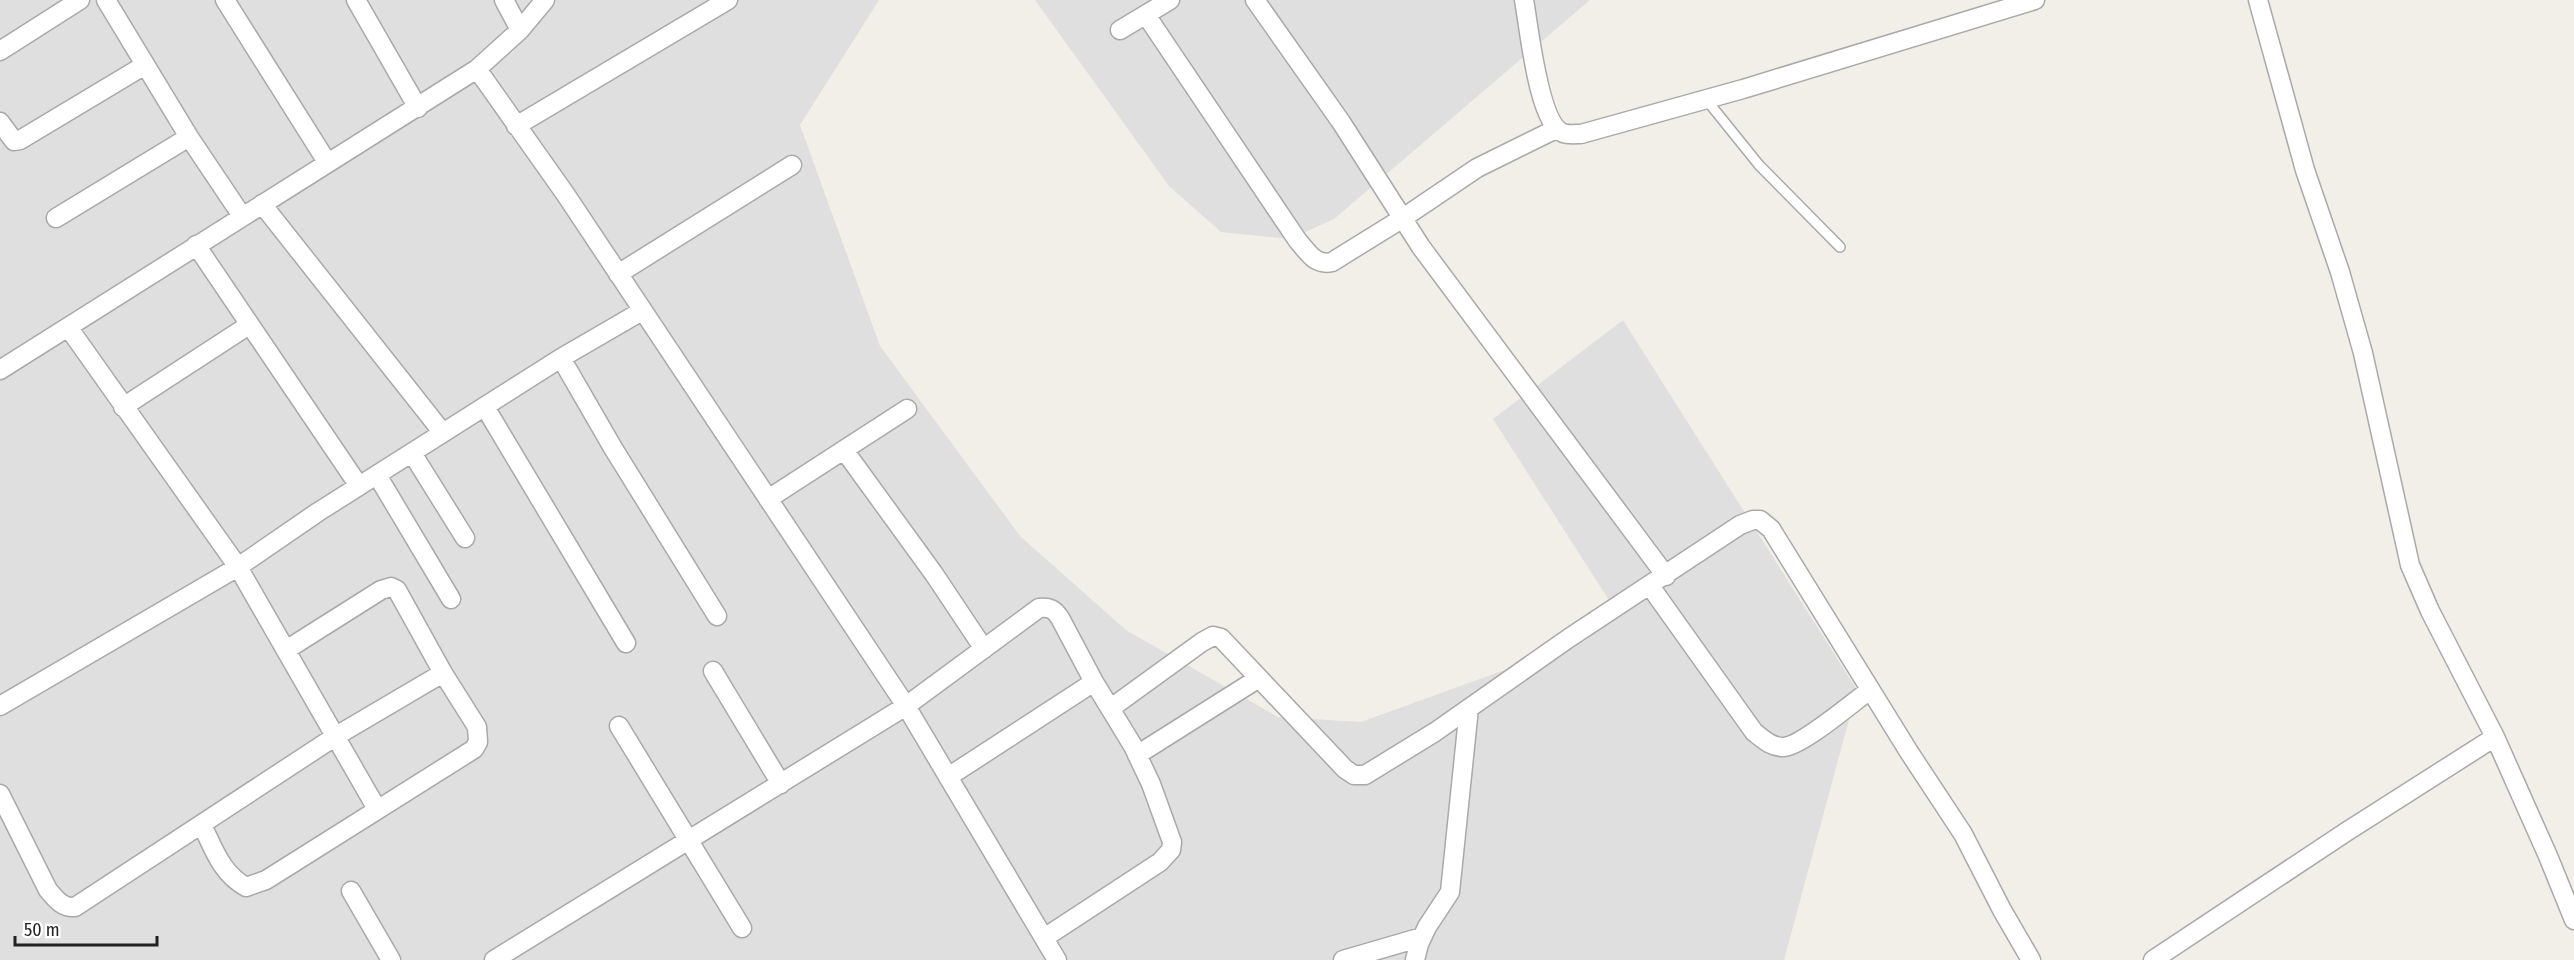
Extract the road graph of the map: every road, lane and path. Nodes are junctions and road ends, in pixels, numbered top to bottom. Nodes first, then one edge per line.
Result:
1 (80, 0) edge
2 (106, 0) edge
3 (225, 0) edge
4 (356, 0) edge
5 (504, 0) edge
6 (545, 0) edge
7 (728, 0) edge
8 (1170, 0) edge
9 (1255, 0) edge
10 (1524, 0) edge
11 (2035, 0) edge
12 (2258, 0) edge
13 (1146, 15) junction
14 (520, 30) junction
15 (1120, 30) dead end
16 (0, 51) edge
17 (146, 65) junction
18 (477, 69) junction
19 (1706, 98) junction
20 (418, 108) junction
21 (0, 122) edge
22 (516, 126) junction
23 (1556, 129) junction
24 (189, 137) junction
25 (327, 162) junction
26 (792, 165) dead end
27 (262, 204) junction
28 (242, 216) junction
29 (56, 218) dead end
30 (1403, 218) junction
31 (196, 245) junction
32 (1840, 247) dead end
33 (618, 274) junction
34 (642, 311) junction
35 (249, 325) junction
36 (68, 327) junction
37 (561, 358) junction
38 (0, 370) edge
39 (123, 407) junction
40 (485, 407) junction
41 (906, 409) dead end
42 (443, 433) junction
43 (844, 450) junction
44 (412, 453) junction
45 (377, 475) junction
46 (359, 486) junction
47 (768, 499) junction
48 (465, 538) dead end
49 (238, 567) junction
50 (1666, 576) junction
51 (1650, 586) junction
52 (452, 599) dead end
53 (717, 616) dead end
54 (626, 643) dead end
55 (984, 649) junction
56 (286, 650) junction
57 (713, 671) dead end
58 (443, 673) junction
59 (1259, 678) junction
60 (1094, 682) junction
61 (1870, 690) junction
62 (0, 706) edge
63 (906, 706) junction
64 (1111, 708) junction
65 (1469, 708) junction
66 (619, 726) dead end
67 (336, 736) junction
68 (2495, 737) junction
69 (1137, 755) junction
70 (948, 777) junction
71 (781, 784) junction
72 (0, 794) edge
73 (377, 808) junction
74 (202, 825) junction
75 (690, 839) junction
76 (351, 891) dead end
77 (2574, 920) edge
78 (742, 928) dead end
79 (1422, 937) junction
80 (1044, 938) junction
81 (391, 960) edge
82 (494, 960) edge
83 (1057, 960) edge
84 (1343, 960) edge
85 (1415, 960) edge
86 (2031, 960) edge
87 (2153, 960) edge

1 - 16 street
2 - 17 street
3 - 25 street
4 - 20 street
5 - 14 street
6 - 14 street
7 - 22 street
8 - 13 street
9 - 30 street
10 - 23 street
11 - 19 street
12 - 68 street
13 - 15 street
13 - 30 street
14 - 18 street
17 - 21 street
17 - 24 street
18 - 20 street
18 - 22 street
19 - 23 street
19 - 32 lane
20 - 25 street
22 - 33 street
23 - 30 street
24 - 28 street
24 - 29 street
25 - 27 street
26 - 33 street
27 - 28 street
27 - 42 street
28 - 31 street
30 - 50 street
31 - 35 street
31 - 36 street
33 - 34 street
34 - 37 street
34 - 47 street
35 - 39 street
35 - 46 street
36 - 38 street
36 - 39 street
37 - 40 street
37 - 53 street
39 - 49 street
40 - 42 street
40 - 54 street
41 - 43 street
42 - 44 street
43 - 47 street
43 - 55 street
44 - 45 street
44 - 48 street
45 - 46 street
45 - 52 street
46 - 49 street
47 - 63 street
49 - 56 street
49 - 62 street
50 - 51 street
50 - 61 street
51 - 61 street
51 - 65 street
55 - 60 street
55 - 63 street
56 - 58 street
56 - 67 street
57 - 71 street
58 - 67 street
58 - 73 street
59 - 64 street
59 - 65 street
59 - 69 street
60 - 64 street
60 - 70 street
61 - 86 street
63 - 70 street
63 - 71 street
64 - 69 street
65 - 79 street
66 - 75 street
67 - 73 street
67 - 74 street
68 - 77 street
68 - 87 street
69 - 80 street
70 - 80 street
71 - 75 street
72 - 74 street
73 - 74 street
75 - 78 street
75 - 82 street
76 - 81 street
79 - 84 street
79 - 85 street
80 - 83 street

